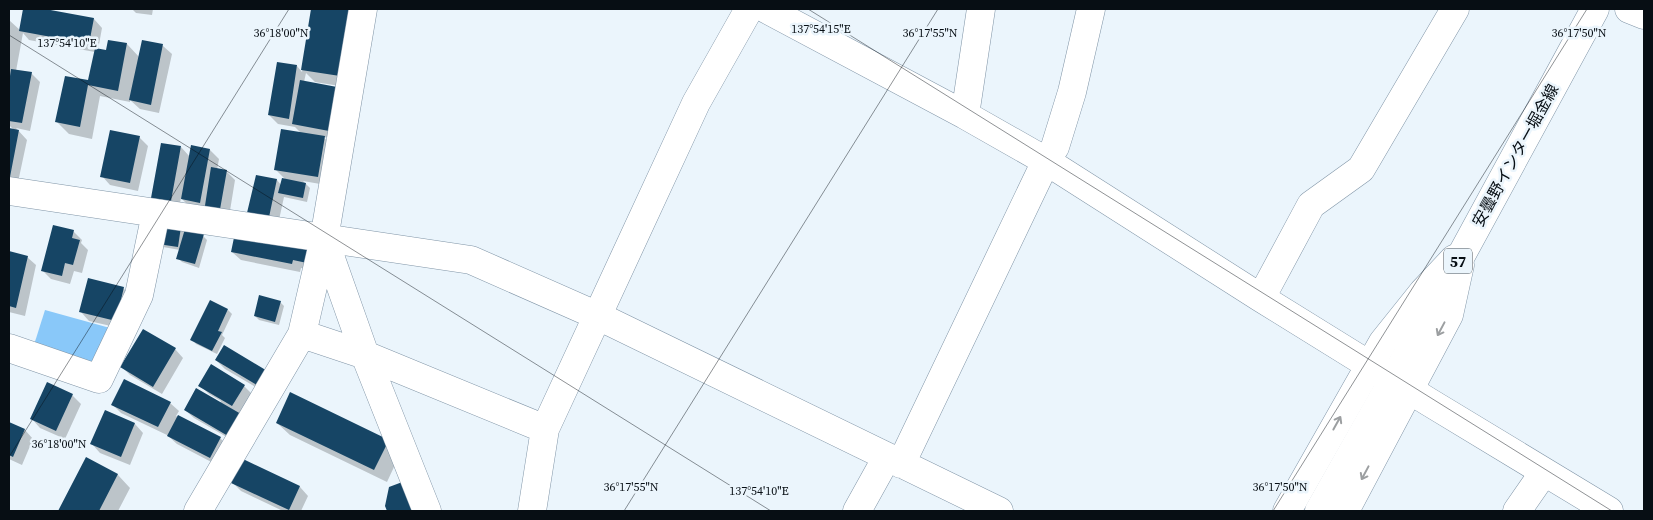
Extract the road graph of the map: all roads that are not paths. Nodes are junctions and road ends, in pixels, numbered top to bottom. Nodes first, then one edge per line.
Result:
1 (363, 9) edge
2 (748, 9) edge
3 (766, 9) edge
4 (981, 9) edge
5 (1090, 9) edge
6 (1455, 9) edge
7 (1594, 9) edge
8 (1629, 9) edge
9 (1644, 15) edge
10 (965, 115) junction
11 (1046, 161) junction
12 (9, 191) edge
13 (156, 214) junction
14 (324, 239) junction
15 (1464, 249) junction
16 (1261, 298) junction
17 (598, 316) junction
18 (302, 334) junction
19 (9, 348) edge
20 (365, 355) junction
21 (1370, 364) junction
22 (1401, 385) junction
23 (545, 429) junction
24 (894, 460) junction
25 (1544, 472) junction
26 (198, 511) edge
27 (427, 511) edge
28 (532, 511) edge
29 (857, 511) edge
30 (1000, 511) edge
31 (1287, 511) edge
32 (1319, 511) edge
33 (1345, 511) edge
34 (1517, 511) edge
35 (1610, 511) edge

1 - 14 main road
2 - 17 main road
3 - 10 main road
4 - 10 main road
5 - 11 main road
6 - 16 main road
7 - 15 main road, 安曇野インター堀金線 / 57
8 - 9 main road
10 - 11 main road
11 - 16 main road
11 - 24 main road
12 - 13 main road
13 - 14 main road
13 - 19 main road
14 - 17 main road
14 - 18 main road
14 - 20 main road
15 - 21 main road
15 - 22 main road, 安曇野インター堀金線 / 57
16 - 21 main road
17 - 23 main road
17 - 24 main road
18 - 20 main road
18 - 26 main road
20 - 23 main road
20 - 27 main road
21 - 22 main road
31 -> 21 main road
22 - 25 main road
22 - 32 main road, 安曇野インター堀金線 / 57
22 -> 33 main road
23 - 28 main road
24 - 29 main road
24 - 30 main road
25 - 34 main road
25 - 35 main road

